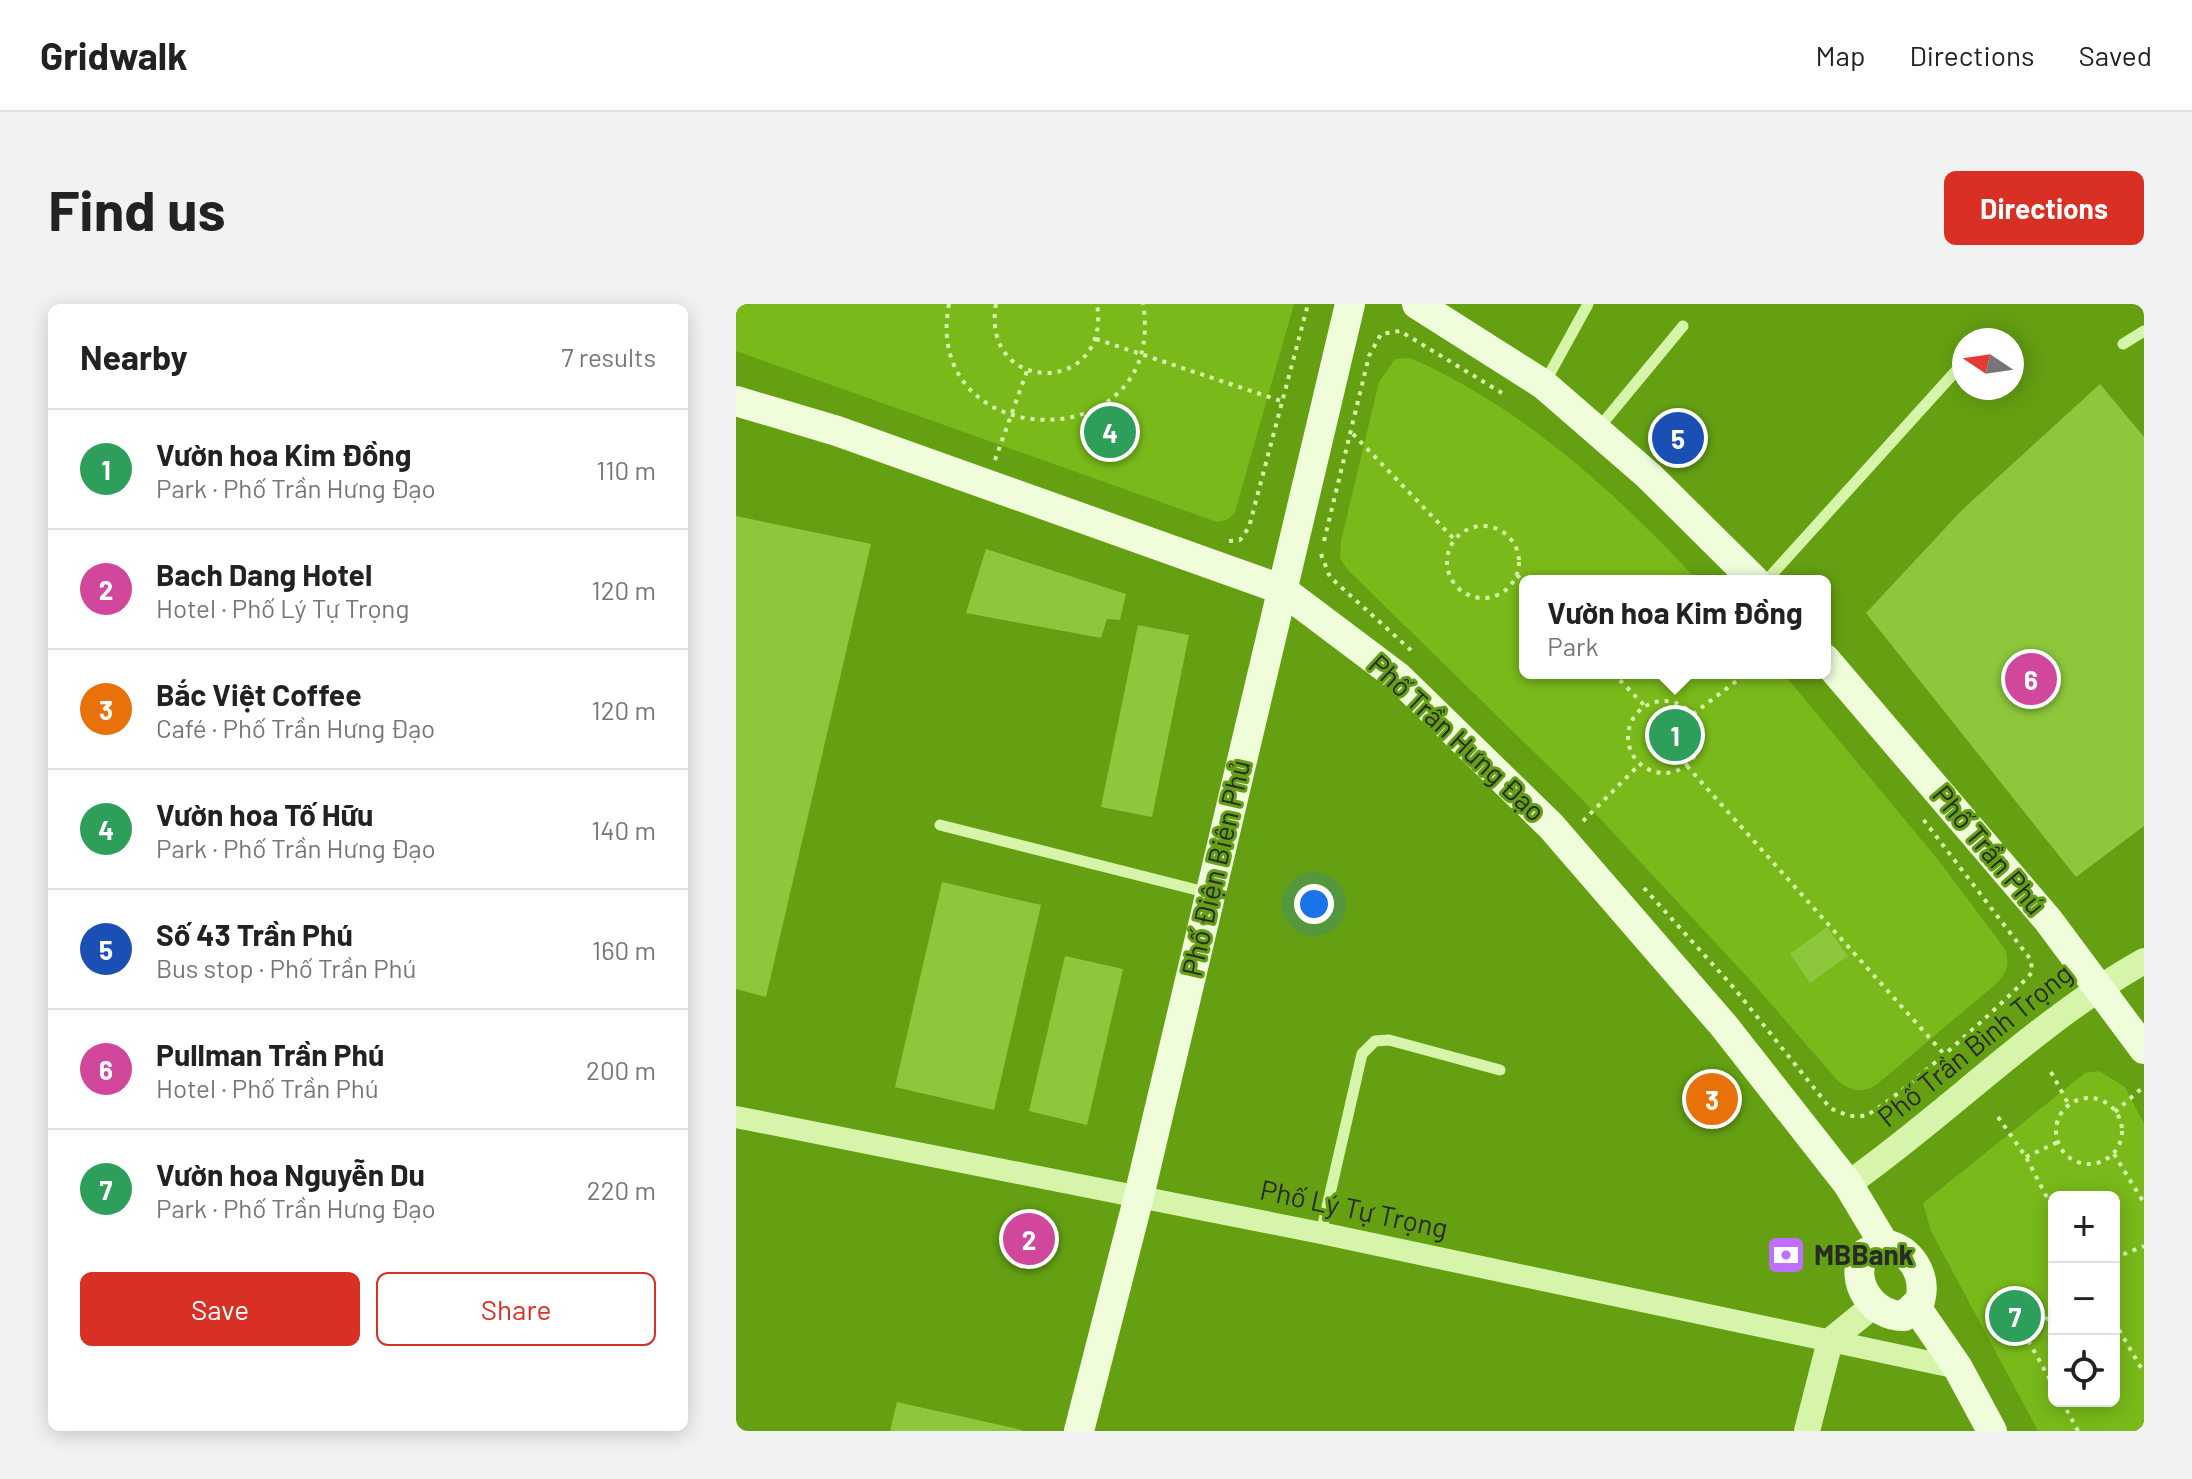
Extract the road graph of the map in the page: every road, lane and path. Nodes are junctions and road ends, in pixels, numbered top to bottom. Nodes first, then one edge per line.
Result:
1 (949, 304) edge
2 (996, 304) edge
3 (1097, 304) edge
4 (1143, 304) edge
5 (1308, 304) edge
6 (1350, 304) edge
7 (1417, 304) edge
8 (1588, 304) edge
9 (1683, 326) dead end
10 (2144, 331) edge
11 (1096, 339) junction
12 (2123, 344) dead end
13 (1141, 354) junction
14 (1027, 371) junction
15 (1952, 375) edge
16 (1543, 384) junction
17 (1505, 395) dead end
18 (736, 401) edge
19 (1284, 402) junction
20 (1010, 416) junction
21 (1597, 430) junction
22 (1353, 433) junction
23 (982, 458) dead end
24 (1454, 539) junction
25 (1223, 542) dead end
26 (1517, 575) joint
27 (1749, 575) edge
28 (1771, 575) edge
29 (1281, 589) junction
30 (1415, 653) dead end
31 (1831, 666) edge
32 (1619, 679) edge
33 (1739, 679) edge
34 (1644, 705) junction
35 (1693, 714) junction
36 (1639, 765) junction
37 (1687, 766) junction
38 (1919, 814) dead end
39 (940, 825) dead end
40 (1593, 832) dead end
41 (1643, 888) dead end
42 (1210, 893) junction
43 (2144, 961) edge
44 (2099, 986) junction
45 (2144, 1049) edge
46 (1944, 1054) junction
47 (1500, 1070) dead end
48 (2051, 1072) dead end
49 (2142, 1088) edge
50 (2069, 1105) junction
51 (2115, 1112) junction
52 (736, 1117) edge
53 (1998, 1117) dead end
54 (2058, 1142) junction
55 (2114, 1153) junction
56 (2026, 1157) junction
57 (1848, 1184) junction
58 (1139, 1196) junction
59 (2048, 1199) edge
60 (2144, 1203) edge
61 (1321, 1233) junction
62 (1884, 1244) junction
63 (2144, 1246) edge
64 (2120, 1256) edge
65 (1874, 1305) junction
66 (1916, 1307) junction
67 (2048, 1317) edge
68 (2120, 1331) edge
69 (1830, 1341) junction
70 (1958, 1368) junction
71 (2144, 1373) edge
72 (2048, 1376) edge
73 (2065, 1407) edge
74 (1079, 1431) edge
75 (1807, 1431) edge
76 (1992, 1431) edge
77 (2078, 1431) edge

1 - 20 path
2 - 14 path
3 - 11 path
4 - 13 path
5 - 19 path
6 - 29 main road, Phố Điện Biên Phủ
7 - 16 main road
8 - 16 lane
9 - 21 lane
10 - 12 lane
11 - 13 path
11 - 14 path
13 - 19 path
13 - 20 path
14 - 20 path
15 - 28 lane
16 - 21 main road
17 - 22 path
18 - 29 main road, Phố Trần Hưng Đạo
19 - 25 path
20 - 23 path
21 - 27 main road
22 - 24 path
22 - 30 path
24 - 26 path
24 - 26 path
29 - 42 main road, Phố Điện Biên Phủ
29 - 57 main road, Phố Trần Hưng Đạo
31 - 44 main road, Phố Trần Phú
32 - 34 path
33 - 35 path
34 - 35 path
34 - 36 path
35 - 37 path
36 - 37 path
36 - 40 path
37 - 46 path
38 - 46 path
39 - 42 lane
41 - 46 path
42 - 58 main road, Phố Điện Biên Phủ
43 - 44 street, Phố Trần Bình Trọng
44 - 45 main road, Phố Trần Phú
44 - 57 street, Phố Trần Bình Trọng
47 - 61 lane
48 - 50 path
49 - 51 path
50 - 51 path
50 - 54 path
51 - 55 path
52 - 58 street, Phố Lý Tự Trọng
53 - 56 path
54 - 55 path
54 - 56 path
55 - 60 path
56 - 59 path
57 - 62 main road, Phố Trần Hưng Đạo
58 - 61 street, Phố Lý Tự Trọng
58 - 74 main road, Phố Điện Biên Phủ
61 - 69 street, Phố Lý Tự Trọng
62 - 65 main road
62 - 66 main road
63 - 64 path
65 - 66 main road
65 - 69 street
66 - 70 main road
67 - 72 path
68 - 71 path
69 - 70 street, Phố Lý Tự Trọng
69 - 75 street
70 - 76 main road
73 - 77 path

